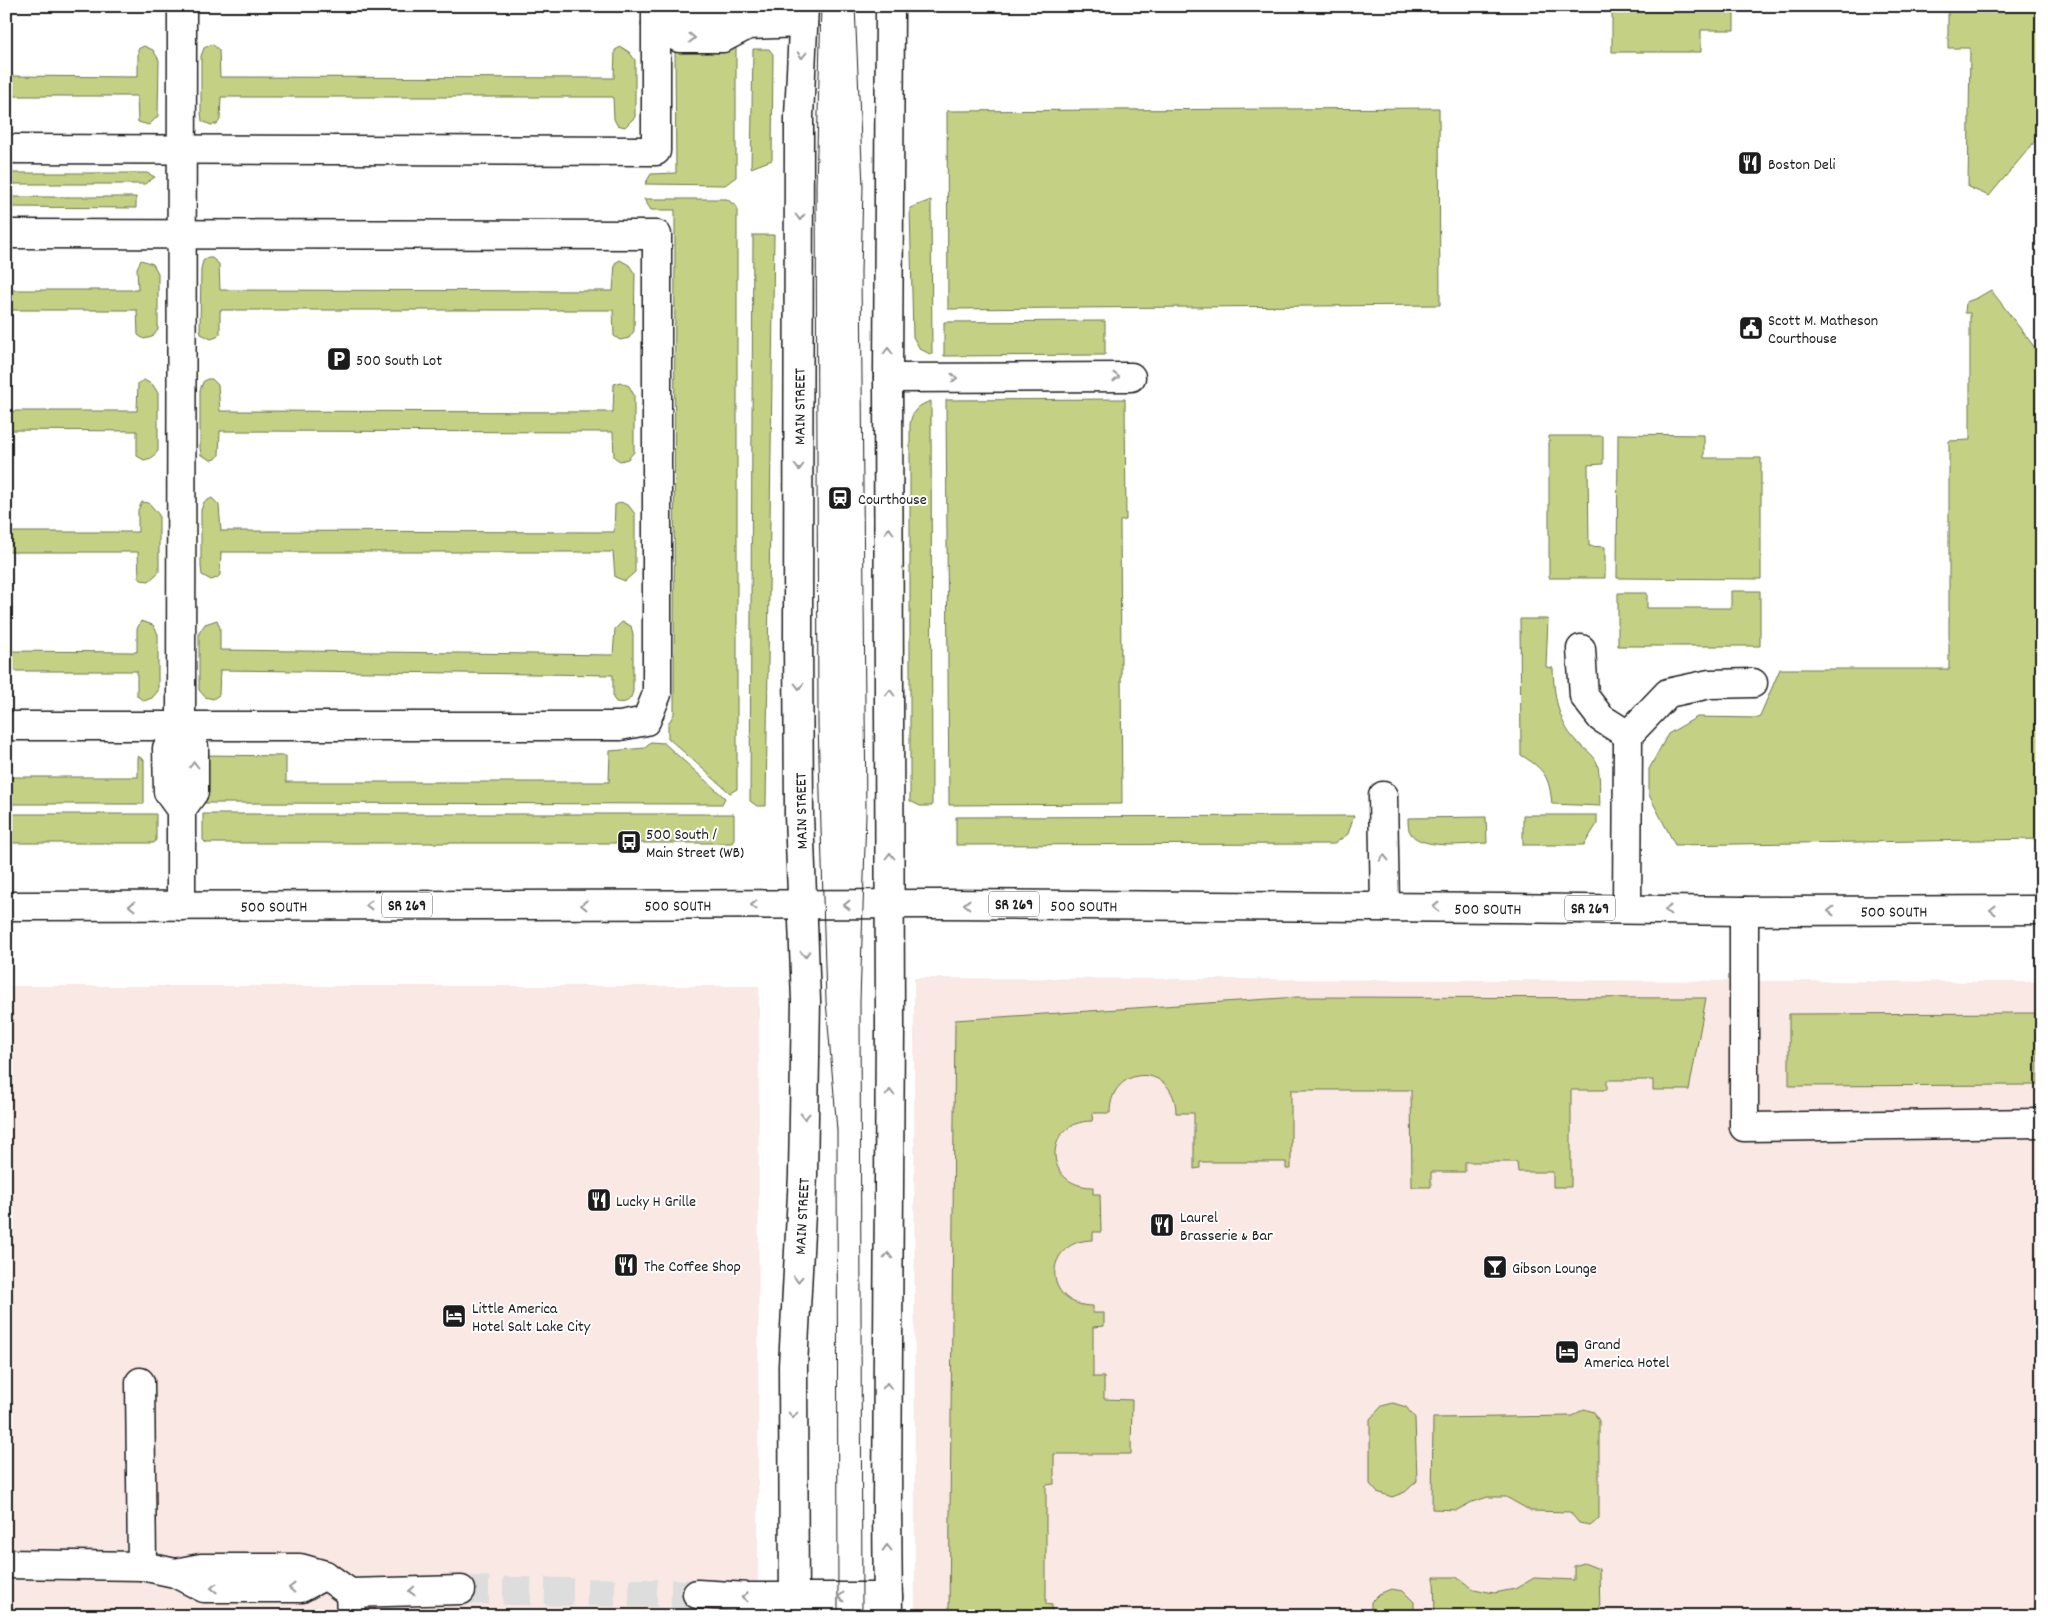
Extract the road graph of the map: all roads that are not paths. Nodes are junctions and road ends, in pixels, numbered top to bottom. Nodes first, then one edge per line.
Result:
1 (182, 6) edge
2 (890, 6) edge
3 (656, 15) edge
4 (804, 15) edge
5 (6, 148) edge
6 (182, 149) junction
7 (6, 234) edge
8 (182, 234) junction
9 (1131, 377) dead end
10 (888, 378) junction
11 (1581, 649) dead end
12 (1753, 683) dead end
13 (6, 726) edge
14 (182, 726) junction
15 (1628, 735) junction
16 (1383, 796) dead end
17 (890, 904) junction
18 (803, 905) junction
19 (6, 906) edge
20 (181, 906) junction
21 (1385, 907) junction
22 (1627, 909) junction
23 (2042, 910) edge
24 (1744, 911) junction
25 (2042, 1123) edge
26 (140, 1382) dead end
27 (6, 1564) edge
28 (142, 1566) junction
29 (460, 1590) tunnel mouth
30 (697, 1594) tunnel mouth
31 (351, 1604) edge
32 (793, 1606) edge
33 (888, 1606) edge

1 - 6 street
10 -> 2 street
3 - 4 street
3 - 6 street
4 -> 18 street, MAIN STREET
5 - 6 street
6 - 8 street
7 - 8 street
8 - 14 street
8 - 14 street
10 -> 9 street
17 -> 10 street
11 - 15 street
12 - 15 street
13 - 14 street
14 - 20 street
15 - 22 street
21 -> 16 street
17 -> 18 street, 500 SOUTH / SR 269
21 -> 17 street, 500 SOUTH / SR 269
33 -> 17 street
18 -> 20 street, 500 SOUTH / SR 269
18 -> 32 street, MAIN STREET
20 -> 19 street, 500 SOUTH / SR 269
22 -> 21 street, 500 SOUTH / SR 269
24 -> 22 street, 500 SOUTH / SR 269
23 -> 24 street, 500 SOUTH / SR 269
24 - 25 street
26 - 28 street
27 - 28 street
31 -> 28 street
29 -> 31 street
32 -> 30 street
33 -> 32 street

